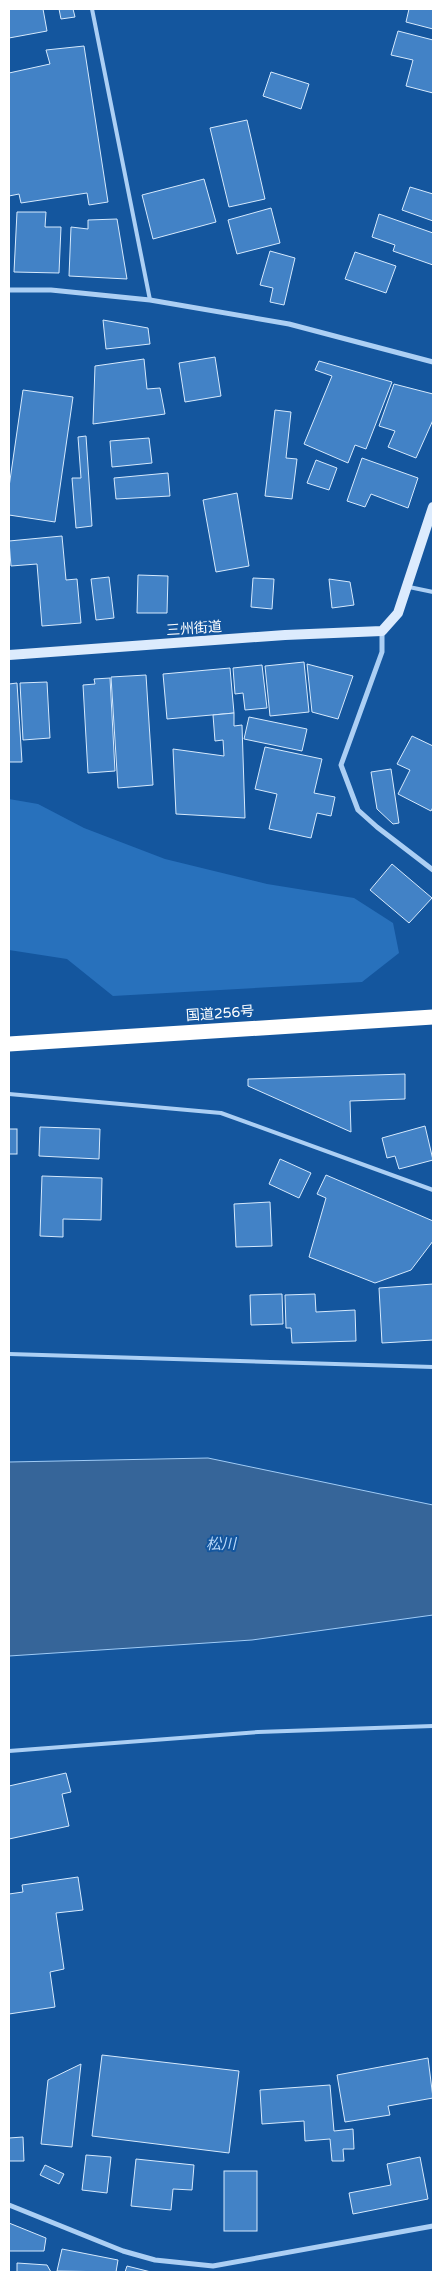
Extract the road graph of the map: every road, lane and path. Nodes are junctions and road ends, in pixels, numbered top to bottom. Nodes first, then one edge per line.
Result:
1 (92, 9) edge
2 (9, 290) edge
3 (150, 300) junction
4 (433, 362) edge
5 (433, 507) edge
6 (407, 586) junction
7 (433, 592) edge
8 (382, 631) junction
9 (9, 656) edge
10 (433, 870) edge
11 (433, 1017) edge
12 (9, 1044) edge
13 (9, 1094) edge
14 (433, 1190) edge
15 (9, 1354) edge
16 (433, 1367) edge
17 (433, 1726) edge
18 (9, 1751) edge
19 (9, 2206) edge
20 (433, 2226) edge

1 - 3 lane
2 - 3 street
3 - 4 street
5 - 6 street
6 - 7 lane
6 - 8 street
8 - 9 street, 三州街道
8 - 10 street
11 - 12 highway, 国道256号
13 - 14 lane
15 - 16 lane
17 - 18 lane
19 - 20 street

